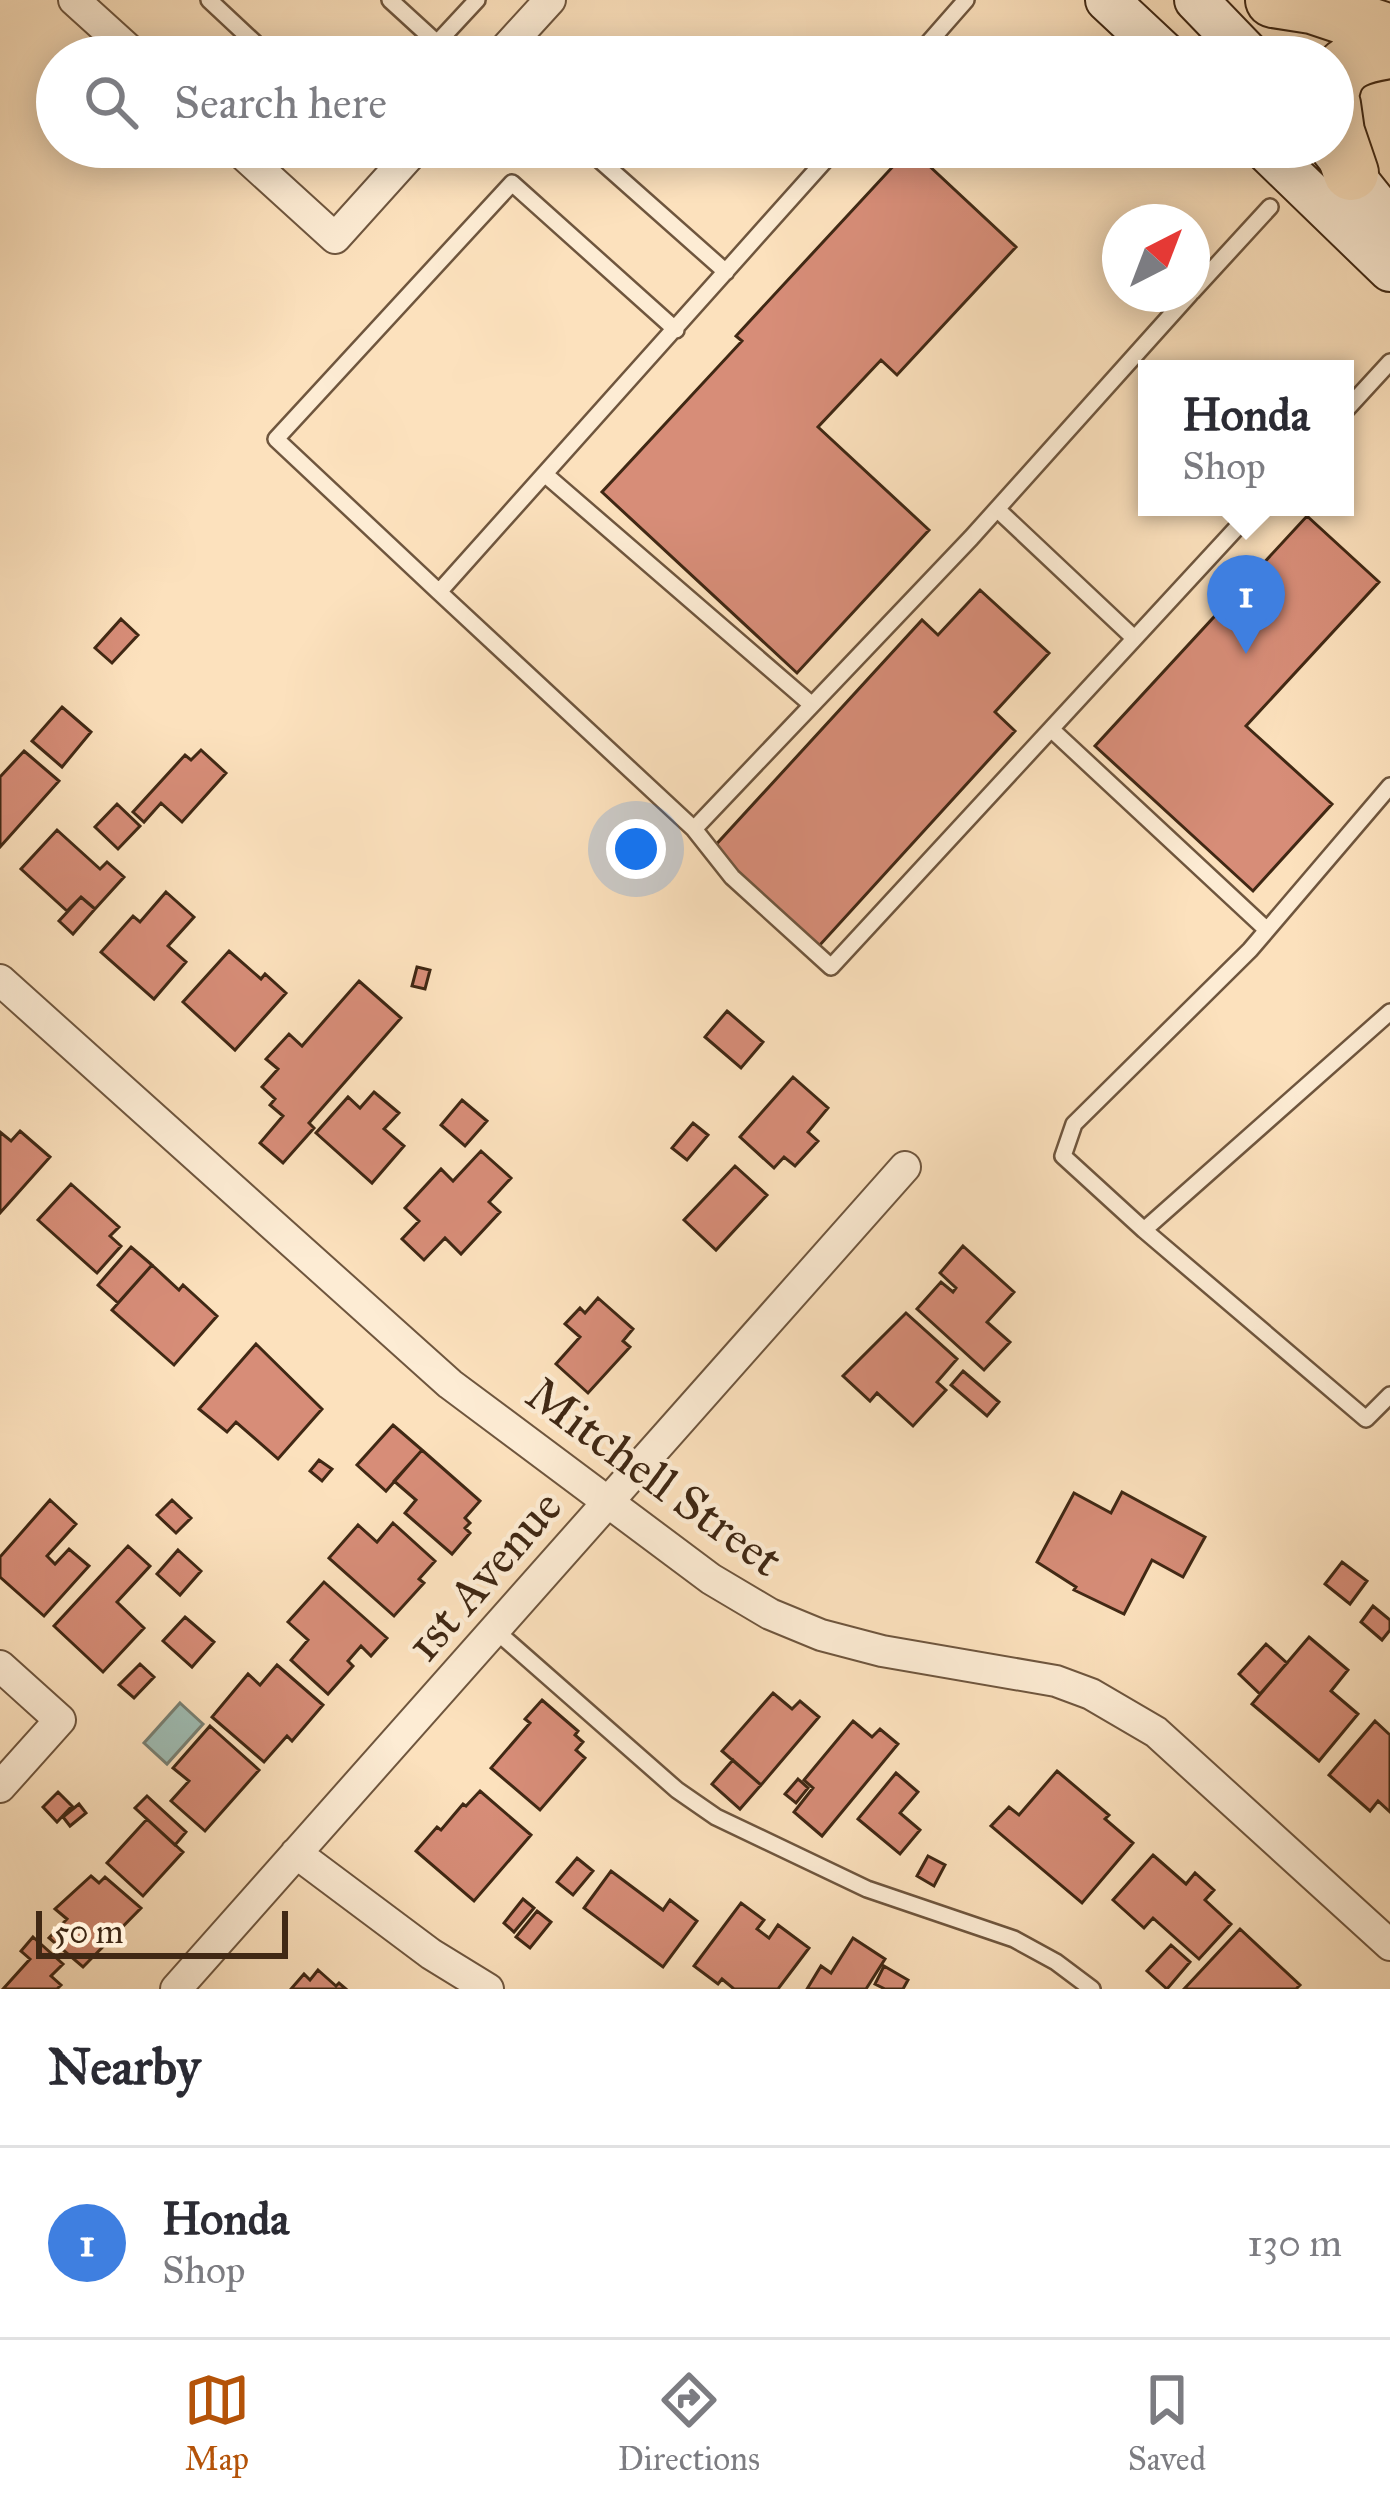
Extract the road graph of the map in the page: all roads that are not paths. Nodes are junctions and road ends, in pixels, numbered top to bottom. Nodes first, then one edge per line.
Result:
1 (74, 0) edge
2 (209, 0) edge
3 (477, 0) edge
4 (550, 0) edge
5 (966, 0) edge
6 (1108, 0) edge
7 (1196, 0) edge
8 (1273, 0) edge
9 (395, 2) edge
10 (1390, 32) edge
11 (113, 36) edge
12 (248, 36) edge
13 (430, 36) edge
14 (444, 36) edge
15 (517, 36) edge
16 (934, 36) edge
17 (1146, 36) edge
18 (1231, 36) edge
19 (1390, 51) edge
20 (1354, 58) edge
21 (258, 168) edge
22 (398, 168) edge
23 (609, 168) edge
24 (818, 168) edge
25 (1285, 168) edge
26 (1347, 168) edge
27 (1270, 207) dead end
28 (1390, 222) edge
29 (1390, 270) edge
30 (726, 272) junction
31 (1210, 272) edge
32 (1174, 312) edge
33 (676, 331) junction
34 (1390, 362) edge
35 (1354, 401) edge
36 (547, 476) junction
37 (997, 509) junction
38 (1248, 516) edge
39 (439, 592) junction
40 (1134, 638) junction
41 (812, 706) junction
42 (1051, 729) junction
43 (1390, 786) edge
44 (694, 829) junction
45 (1267, 930) junction
46 (0, 980) edge
47 (1390, 1012) edge
48 (905, 1167) dead end
49 (1144, 1230) junction
50 (1390, 1395) edge
51 (607, 1503) junction
52 (495, 1630) junction
53 (0, 1666) edge
54 (0, 1787) edge
55 (296, 1853) junction
56 (1390, 1945) edge
57 (176, 1989) edge
58 (488, 1989) edge
59 (1092, 1989) edge

1 - 11 street
2 - 12 lane
3 - 14 lane
4 - 15 street
5 - 16 lane
6 - 17 street
7 - 18 street
8 - 10 highway
9 - 13 lane
19 - 20 highway
21 - 22 street
23 - 30 lane
24 - 30 lane
25 - 29 street
26 - 28 street
27 - 31 lane
30 - 33 lane
32 - 37 lane
33 - 36 lane
33 - 39 lane
34 - 35 lane
36 - 39 lane
36 - 41 lane
37 - 40 lane
37 - 41 lane
38 - 40 lane
39 - 44 lane
40 - 42 lane
41 - 44 lane
42 - 44 lane
42 - 45 lane
43 - 45 lane
45 - 49 lane
46 - 51 street, Mitchell Street
47 - 49 lane
48 - 51 street, 1st Avenue
49 - 50 lane
51 - 52 street, 1st Avenue
51 - 56 street, Mitchell Street
52 - 55 street, 1st Avenue
52 - 59 lane
53 - 54 street
55 - 57 street, 1st Avenue
55 - 58 street

